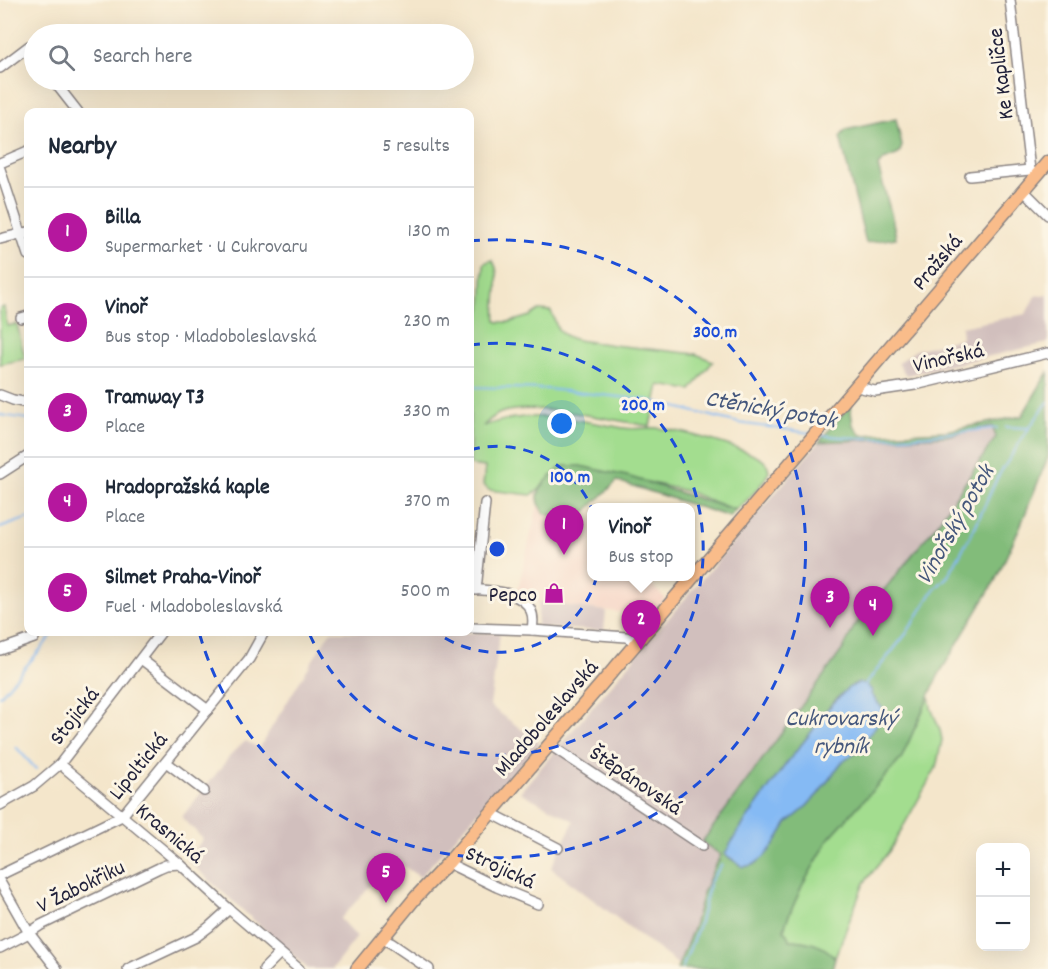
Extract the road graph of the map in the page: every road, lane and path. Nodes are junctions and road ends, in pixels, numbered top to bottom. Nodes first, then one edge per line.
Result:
1 (1010, 0) edge
2 (24, 54) edge
3 (0, 68) edge
4 (61, 90) edge
5 (75, 108) edge
6 (24, 152) edge
7 (1048, 162) edge
8 (0, 163) edge
9 (0, 170) edge
10 (1034, 173) junction
11 (970, 176) dead end
12 (1024, 191) junction
13 (1048, 215) edge
14 (24, 230) edge
15 (24, 233) edge
16 (0, 239) edge
17 (1048, 354) edge
18 (857, 387) junction
19 (0, 395) edge
20 (24, 402) edge
21 (823, 427) joint
22 (24, 459) edge
23 (0, 474) edge
24 (485, 502) dead end
25 (695, 576) edge
26 (691, 581) edge
27 (474, 582) edge
28 (474, 589) edge
29 (474, 628) edge
30 (532, 630) junction
31 (158, 636) edge
32 (262, 636) edge
33 (34, 638) dead end
34 (638, 642) junction
35 (0, 650) edge
36 (141, 659) junction
37 (208, 710) junction
38 (550, 745) junction
39 (166, 762) junction
40 (60, 764) junction
41 (204, 791) dead end
42 (0, 805) edge
43 (491, 813) junction
44 (122, 816) junction
45 (702, 846) dead end
46 (558, 848) dead end
47 (448, 863) junction
48 (180, 864) junction
49 (0, 874) edge
50 (0, 882) edge
51 (538, 904) dead end
52 (229, 909) junction
53 (29, 933) junction
54 (382, 939) junction
55 (0, 948) edge
56 (280, 953) junction
57 (57, 969) edge
58 (128, 969) edge
59 (264, 969) edge
60 (299, 969) edge
61 (357, 969) edge
62 (429, 969) edge

1 - 10 street, Ke Kapličce
2 - 3 street
4 - 5 street
6 - 8 street
7 - 10 main road, Pražská
9 - 14 street
10 - 11 street
10 - 12 main road, Pražská
12 - 13 street
12 - 18 main road, Pražská
15 - 16 street
17 - 18 street, Vinořská
18 - 21 main road, Pražská
19 - 20 street
21 - 25 main road, Mladoboleslavská
22 - 23 street
24 - 27 street
26 - 34 main road, Mladoboleslavská
28 - 30 street
29 - 30 street
30 - 34 street
31 - 36 street, Stojická
32 - 37 street, Lipoltická
33 - 35 street
34 - 38 main road, Mladoboleslavská
36 - 37 street
36 - 40 street, Stojická
37 - 39 street, Lipoltická
38 - 43 main road, Mladoboleslavská
38 - 45 street, Štěpánovská
39 - 41 street
39 - 44 street, Lipoltická
40 - 42 street, Stojická
40 - 44 street, Krasnická
43 - 46 street
43 - 47 main road, Mladoboleslavská
44 - 48 street, Krasnická
44 - 49 street, Lipoltická
47 - 51 street, Strojická
47 - 54 main road, Mladoboleslavská
48 - 52 street, Krasnická
48 - 53 street, V Žabokřiku
50 - 53 street
52 - 56 street, Krasnická
52 - 58 street
53 - 55 street, V Žabokřiku
53 - 57 street
54 - 61 main road, Mladoboleslavská
54 - 62 street
56 - 59 street
56 - 60 street, Krasnická

